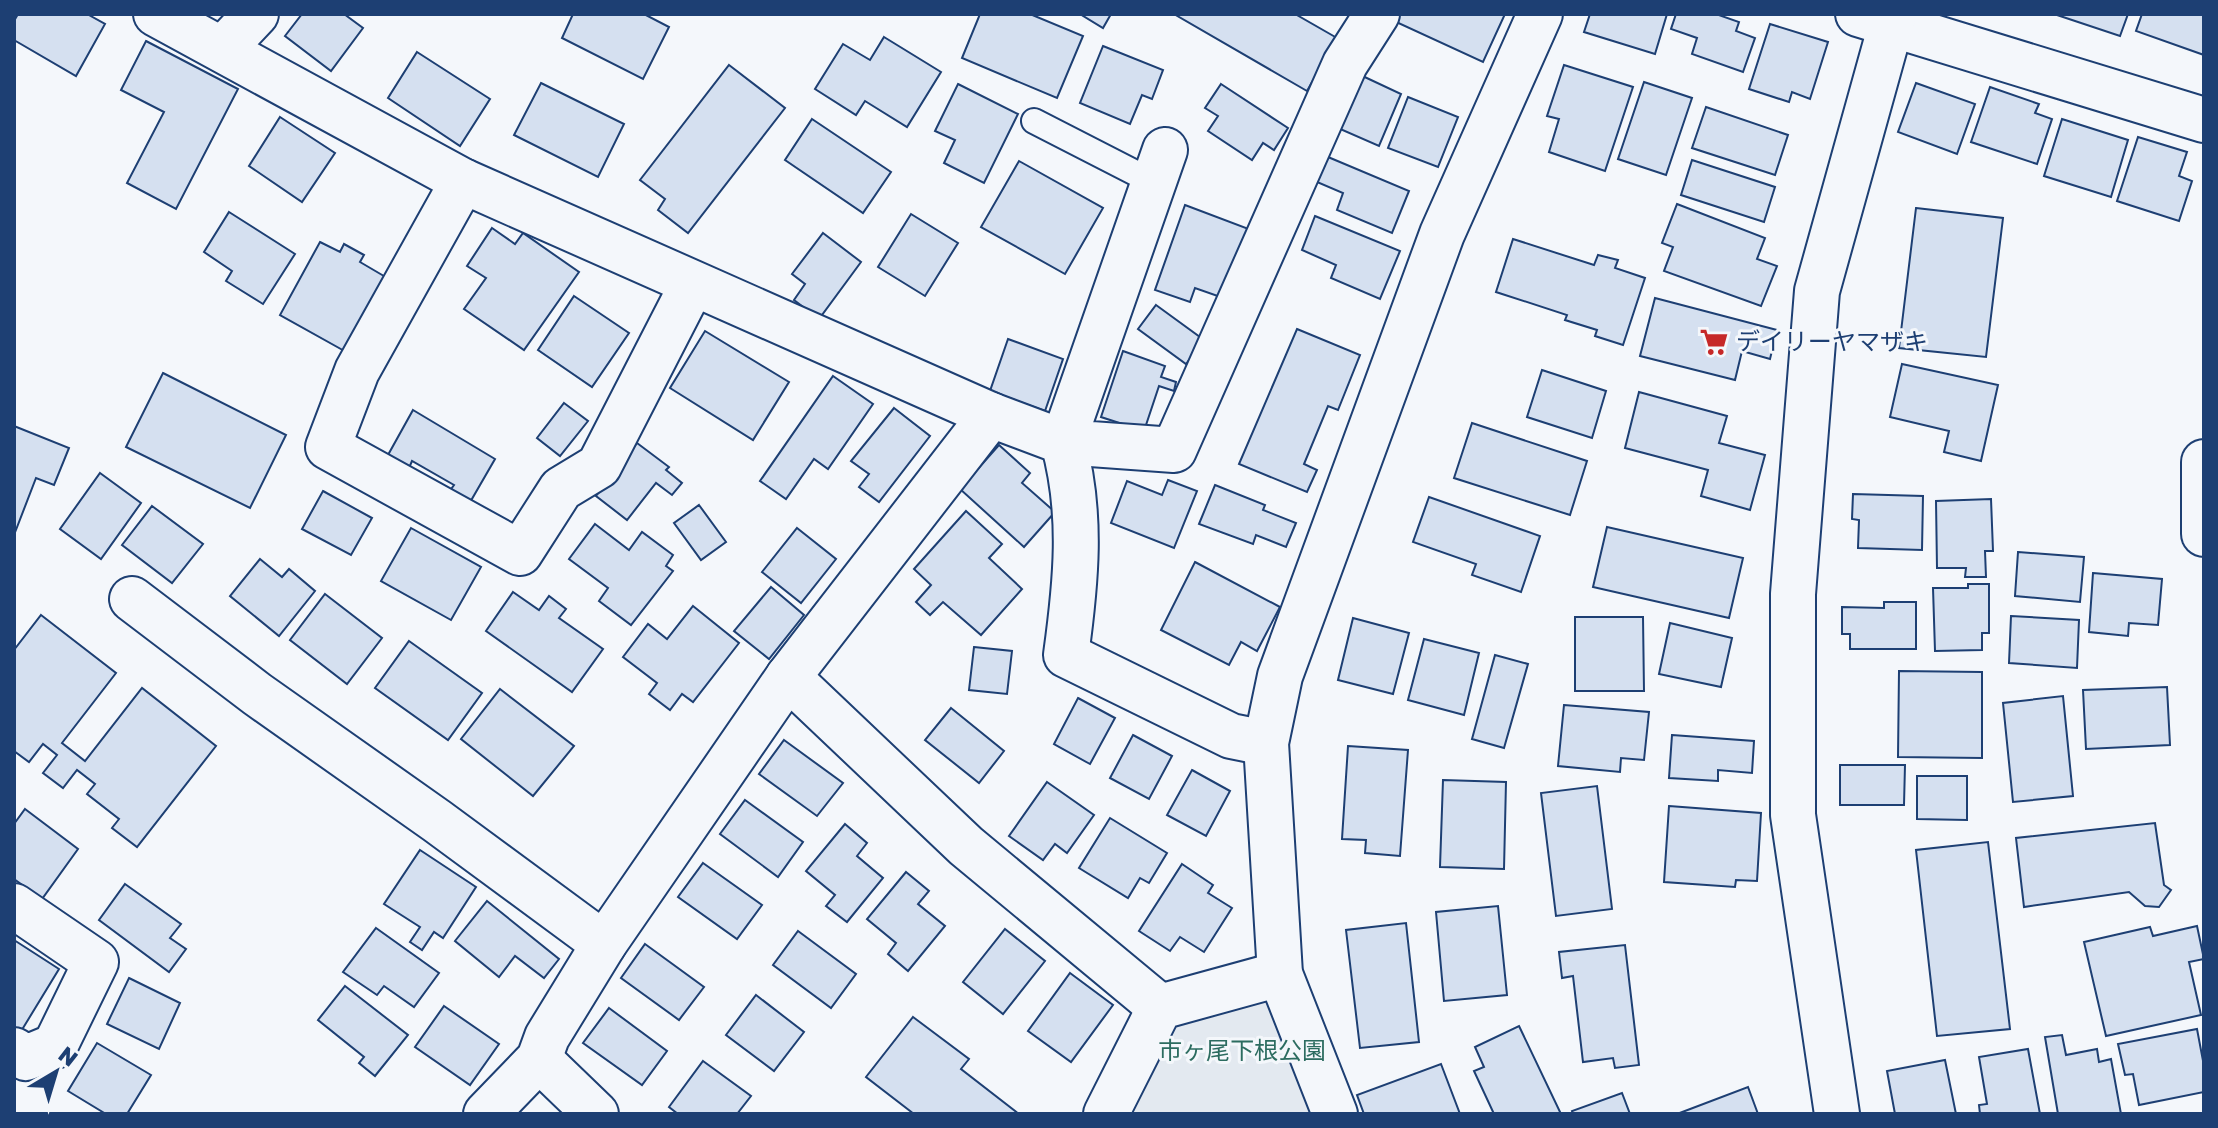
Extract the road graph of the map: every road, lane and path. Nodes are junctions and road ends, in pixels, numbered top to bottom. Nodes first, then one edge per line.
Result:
1 (156, 14) edge
2 (256, 14) edge
3 (1377, 14) edge
4 (1540, 14) edge
5 (1881, 17) edge
6 (223, 49) junction
7 (2204, 120) edge
8 (1034, 121) dead end
9 (1159, 166) joint
10 (463, 181) junction
11 (692, 285) junction
12 (991, 415) junction
13 (1063, 442) junction
14 (2204, 462) edge
15 (2204, 534) edge
16 (132, 599) dead end
17 (788, 677) junction
18 (1266, 743) junction
19 (14, 906) edge
20 (604, 944) junction
21 (1280, 974) junction
22 (1160, 1007) junction
23 (14, 1050) edge
24 (539, 1059) junction
25 (486, 1114) edge
26 (596, 1114) edge
27 (1106, 1114) edge
28 (1335, 1114) edge
29 (1837, 1114) edge

1 - 6 street
2 - 6 street
3 - 13 street
4 - 18 street
5 - 7 street
5 - 29 street
6 - 10 street
8 - 9 lane
9 - 13 street
10 - 11 street
10 - 11 street
11 - 12 street
12 - 13 street
12 - 17 street
13 - 18 street
14 - 15 street
16 - 20 street
17 - 20 street
17 - 22 street
18 - 21 street
19 - 23 street
20 - 24 street
21 - 22 street
21 - 28 street
22 - 27 street
24 - 25 street
24 - 26 street

